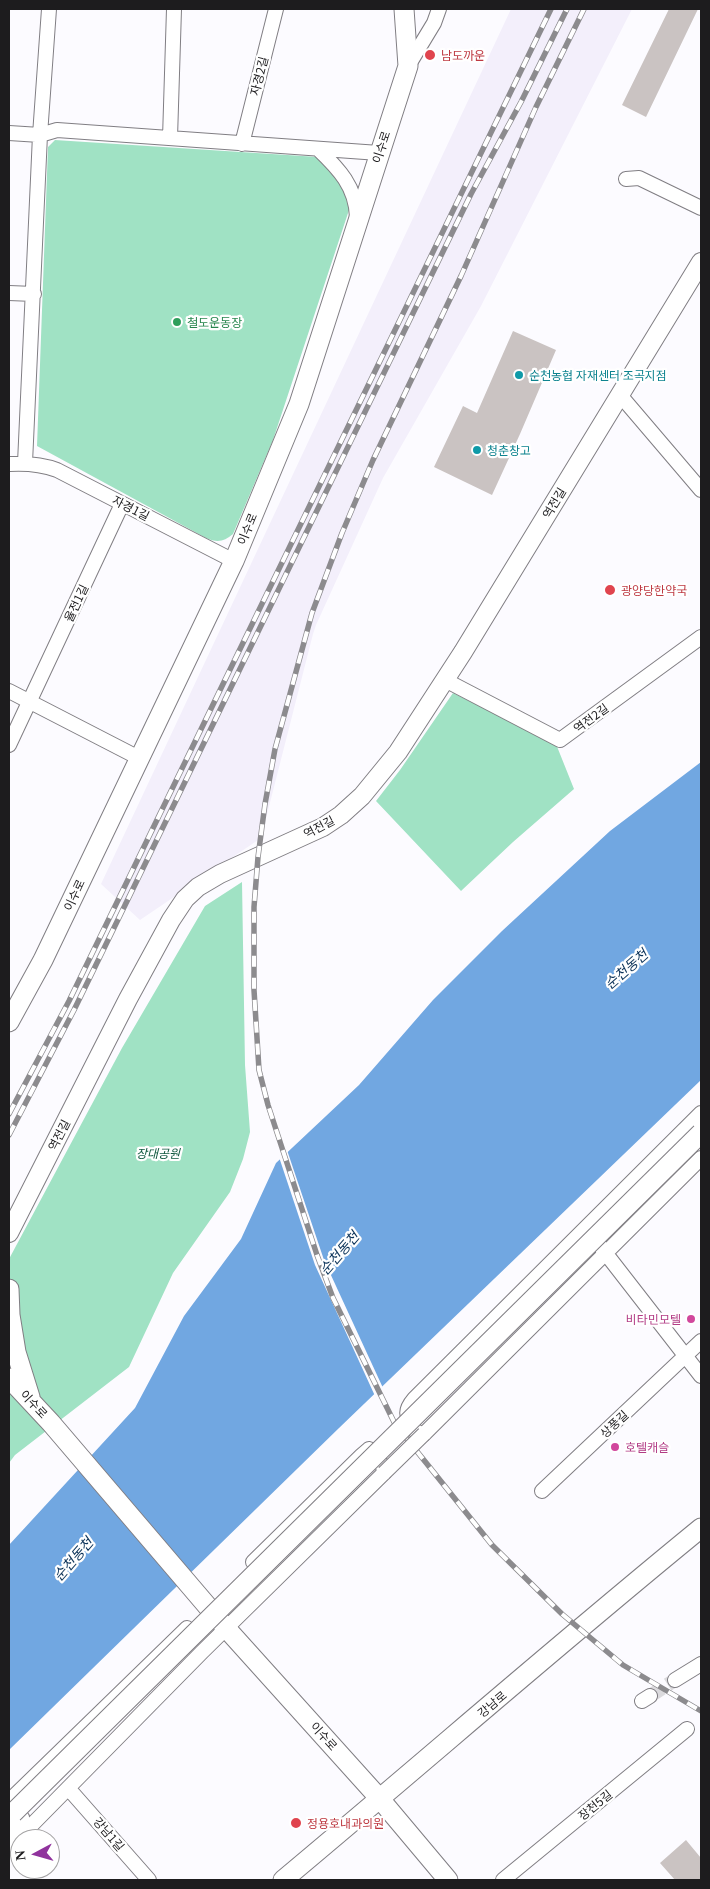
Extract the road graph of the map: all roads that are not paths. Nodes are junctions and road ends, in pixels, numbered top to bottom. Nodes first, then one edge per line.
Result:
1 (49, 9) edge
2 (174, 9) edge
3 (276, 9) edge
4 (404, 9) edge
5 (439, 9) edge
6 (408, 66) junction
7 (9, 133) edge
8 (40, 135) junction
9 (170, 138) junction
10 (242, 144) junction
11 (318, 149) junction
12 (379, 153) junction
13 (626, 179) dead end
14 (701, 208) edge
15 (358, 222) junction
16 (701, 262) edge
17 (9, 293) edge
18 (34, 294) junction
19 (620, 395) junction
20 (9, 464) edge
21 (25, 464) junction
22 (701, 490) edge
23 (122, 504) junction
24 (234, 560) junction
25 (701, 637) edge
26 (445, 680) junction
27 (9, 691) edge
28 (30, 702) junction
29 (9, 745) edge
30 (139, 758) junction
31 (9, 1022) edge
32 (701, 1113) edge
33 (701, 1133) edge
34 (701, 1143) edge
35 (701, 1158) edge
36 (586, 1228) junction
37 (9, 1234) edge
38 (605, 1252) junction
39 (9, 1289) edge
40 (701, 1341) edge
41 (685, 1357) junction
42 (701, 1376) edge
43 (9, 1378) edge
44 (32, 1403) junction
45 (424, 1434) junction
46 (384, 1473) junction
47 (542, 1491) dead end
48 (701, 1528) edge
49 (203, 1601) junction
50 (226, 1628) junction
51 (701, 1664) edge
52 (675, 1680) tunnel mouth
53 (687, 1729) dead end
54 (68, 1788) junction
55 (380, 1799) junction
56 (12, 1816) edge
57 (9, 1848) edge
58 (149, 1880) edge
59 (283, 1880) edge
60 (448, 1880) edge
61 (503, 1880) edge

1 - 8 street
2 - 9 street
3 - 10 street, 자경2길
4 - 6 main road, 이수로
5 - 6 street
6 - 12 main road, 이수로
7 - 8 street
8 - 9 street
8 - 18 street
9 - 10 street
10 - 11 street
11 - 12 street
11 - 15 street
12 - 15 main road, 이수로
13 - 14 street
15 - 24 main road, 이수로
16 - 19 street, 역전길
17 - 18 street
18 - 21 street
19 - 22 street
19 - 26 street, 역전길
20 - 21 street, 자경1길
21 - 23 street, 자경1길
23 - 24 street, 자경1길
23 - 28 street, 율전1길
24 - 30 main road, 이수로
25 - 26 street, 역전2길
26 - 37 street, 역전길
27 - 28 street
28 - 29 street, 율전1길
28 - 30 street
30 - 31 main road, 이수로
32 - 36 street
33 - 56 main road, bridge
34 - 56 main road
35 - 38 street
36 - 38 street
36 - 45 street
38 - 41 street
38 - 45 street
39 - 44 main road
40 - 41 street, 상풍길
41 - 42 street
41 - 47 street, 상풍길
43 - 44 main road, 이수로
44 - 49 main road, 이수로
45 - 46 street, bridge
46 - 49 street
46 - 50 street
48 - 55 main road, 강남로
49 - 50 main road, 이수로
49 - 56 street
50 - 54 street
50 - 55 main road, 이수로
51 - 52 street
53 - 61 street, 장천5길
54 - 57 street
54 - 58 street, 강남1길
55 - 59 main road, 강남로
55 - 60 main road, 이수로

